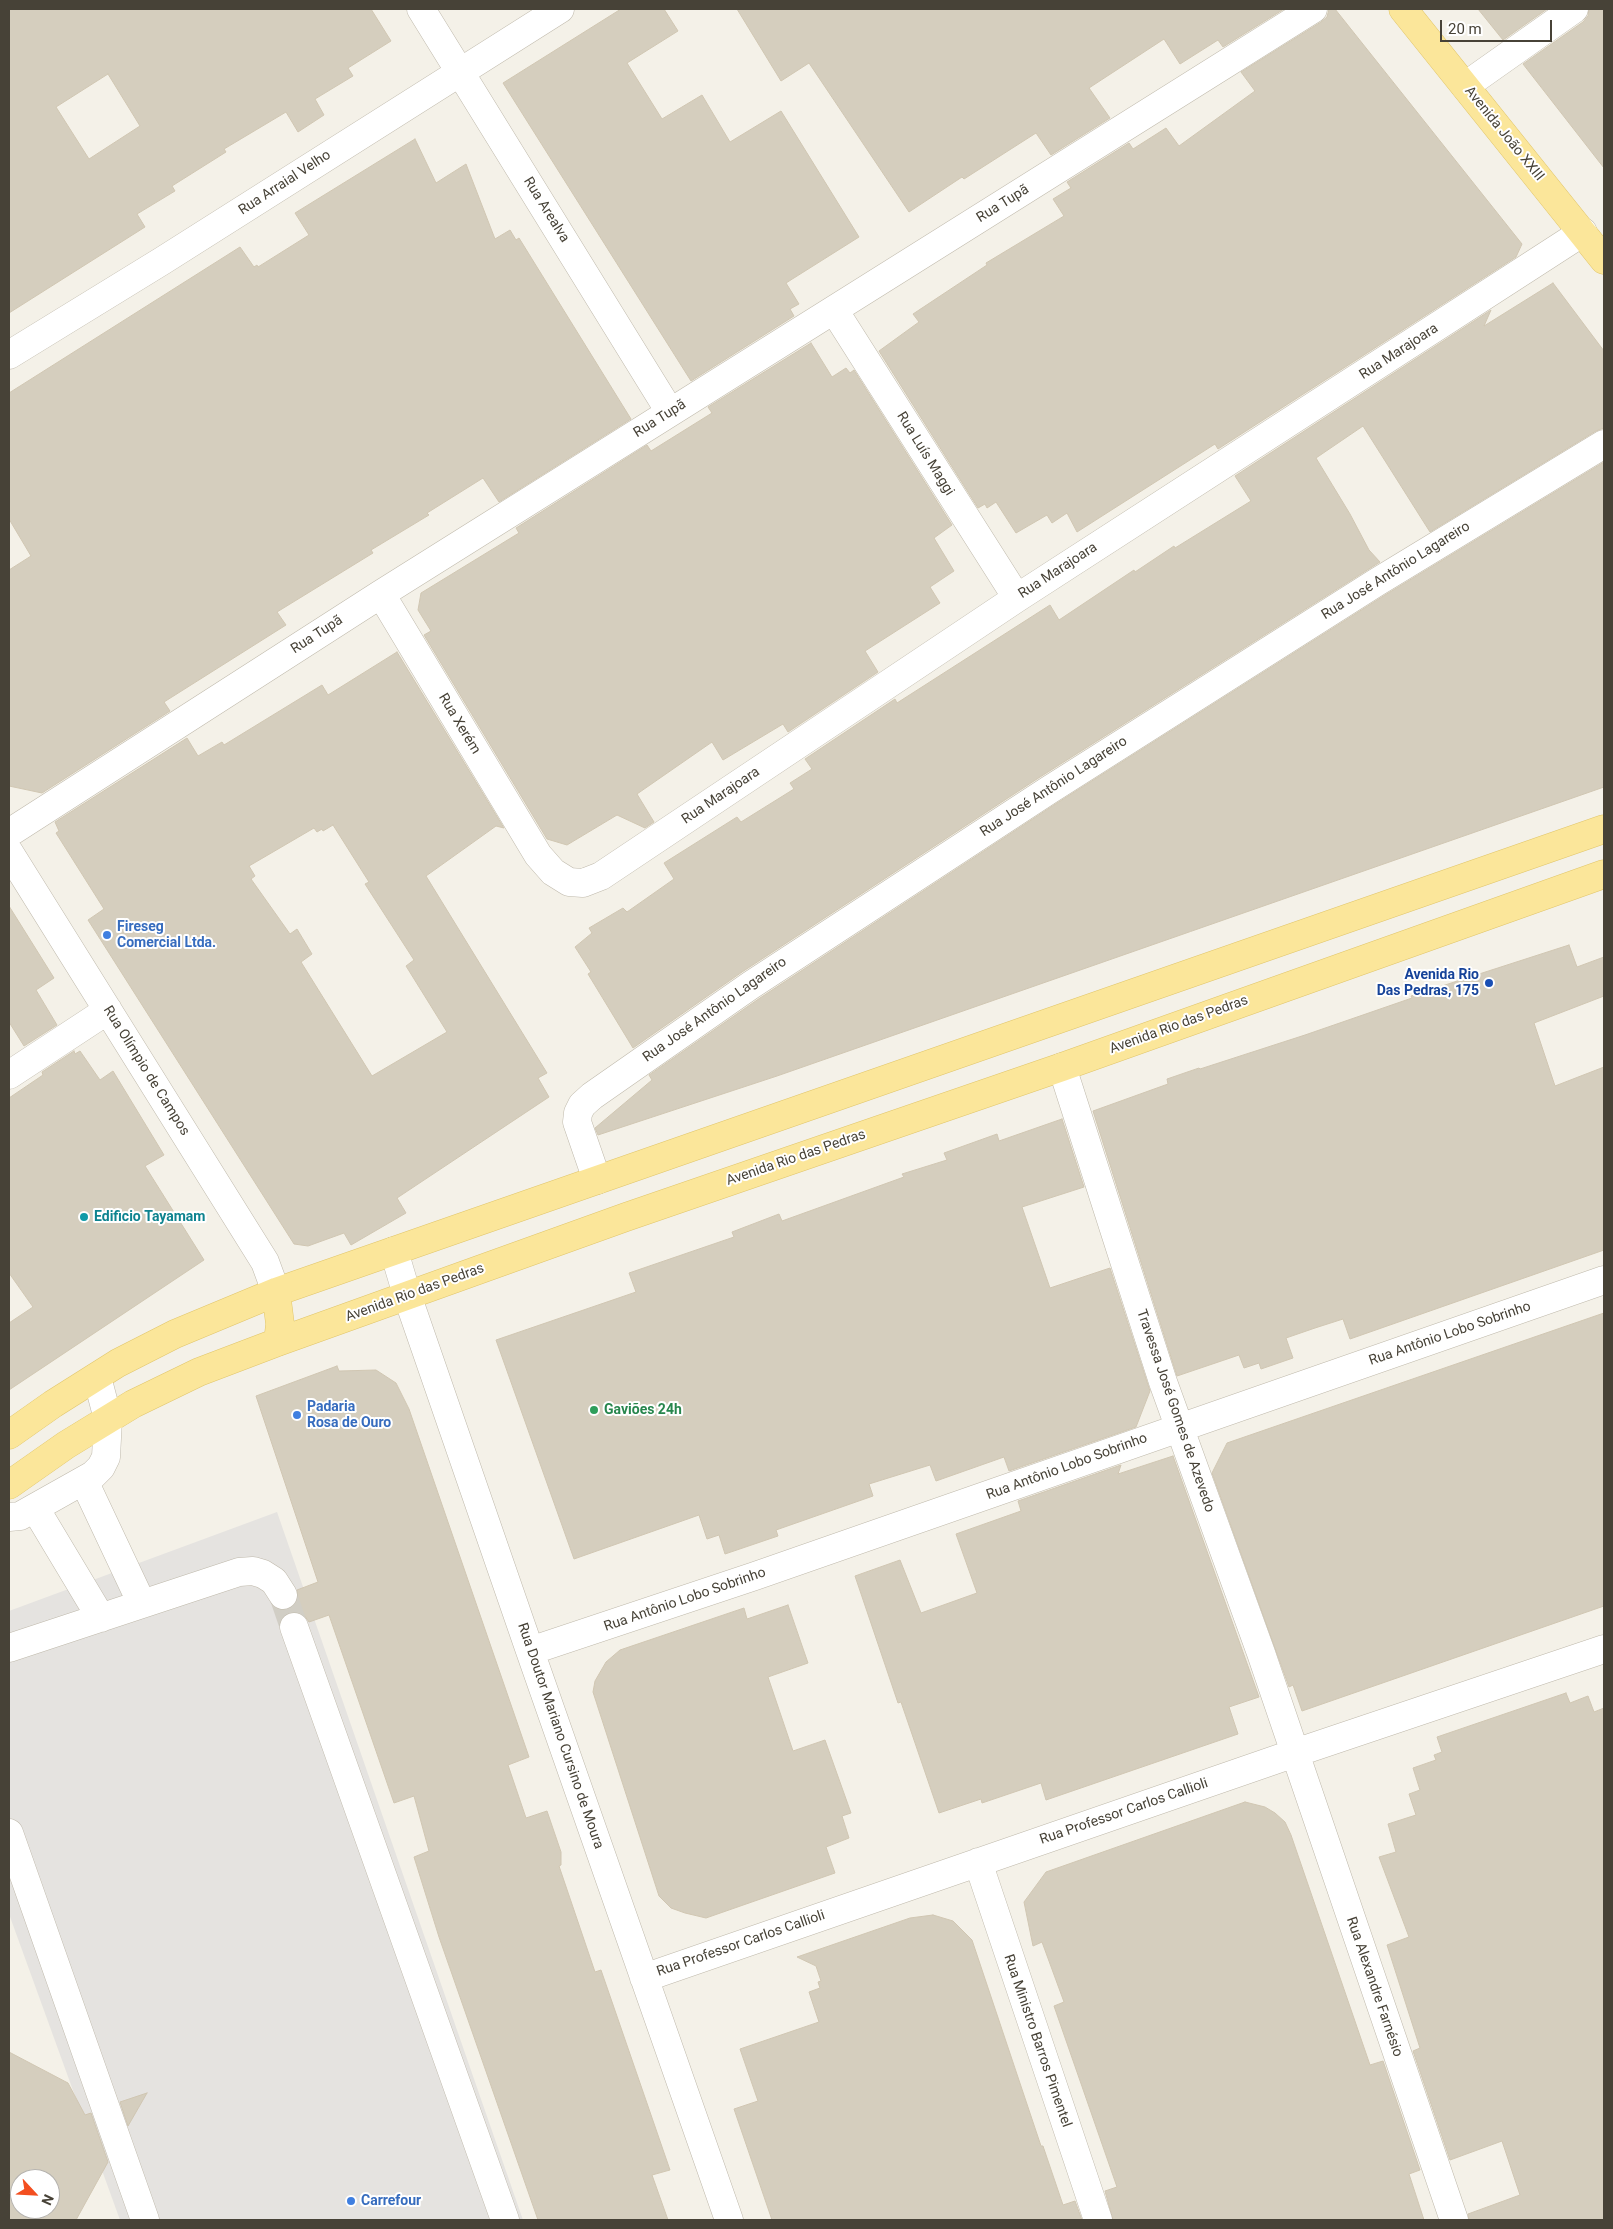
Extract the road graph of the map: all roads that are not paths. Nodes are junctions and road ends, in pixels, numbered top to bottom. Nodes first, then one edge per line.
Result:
1 (421, 9) edge
2 (560, 9) edge
3 (1313, 9) edge
4 (1403, 9) edge
5 (1574, 9) edge
6 (460, 71) junction
7 (1465, 86) junction
8 (1583, 232) junction
9 (1604, 260) edge
10 (834, 310) junction
11 (9, 355) edge
12 (670, 412) junction
13 (1604, 444) edge
14 (380, 594) junction
15 (1017, 598) junction
16 (1604, 829) edge
17 (9, 833) edge
18 (9, 852) edge
19 (538, 854) joint
20 (1604, 874) edge
21 (108, 1010) junction
22 (1062, 1067) junction
23 (9, 1075) edge
24 (597, 1180) junction
25 (394, 1251) junction
26 (1604, 1280) edge
27 (276, 1292) junction
28 (407, 1296) junction
29 (278, 1342) junction
30 (97, 1377) junction
31 (108, 1419) junction
32 (1179, 1427) junction
33 (9, 1435) edge
34 (84, 1481) junction
35 (9, 1485) edge
36 (35, 1508) junction
37 (9, 1518) edge
38 (283, 1594) tunnel mouth
39 (142, 1604) junction
40 (101, 1618) junction
41 (294, 1627) tunnel mouth
42 (9, 1648) edge
43 (1604, 1649) edge
44 (530, 1651) junction
45 (1295, 1753) junction
46 (9, 1833) edge
47 (978, 1862) junction
48 (644, 1978) junction
49 (145, 2220) edge
50 (505, 2220) edge
51 (729, 2220) edge
52 (1098, 2220) edge
53 (1454, 2220) edge

1 - 6 street, Rua Arealva
2 - 6 street, Rua Arraial Velho
3 - 10 street, Rua Tupã
4 - 7 main road, Avenida João XXIII
5 - 7 street
6 - 11 street, Rua Arraial Velho
6 - 12 street, Rua Arealva
7 - 8 main road, Avenida João XXIII
8 - 9 main road, Avenida João XXIII
8 - 15 street, Rua Marajoara
10 - 12 street, Rua Tupã
10 - 15 street, Rua Luís Maggi
12 - 14 street, Rua Tupã
13 - 24 street, Rua José Antônio Lagareiro
14 - 17 street, Rua Tupã
14 - 19 street, Rua Xerém
15 - 19 street, Rua Marajoara
16 - 24 main road
18 - 21 street, Rua Olímpio de Campos
20 - 22 main road, Avenida Rio das Pedras
21 - 23 street
21 - 27 street, Rua Olímpio de Campos
22 - 28 main road, Avenida Rio das Pedras
22 - 32 street, Travessa José Gomes de Azevedo
24 - 25 main road
25 - 27 main road
25 - 28 street, Rua Doutor Mariano Cursino de Moura
26 - 32 street, Rua Antônio Lobo Sobrinho
27 - 29 main road
27 - 30 main road
28 - 29 main road, Avenida Rio das Pedras
28 - 44 street, Rua Doutor Mariano Cursino de Moura
29 - 31 main road, Avenida Rio das Pedras
30 - 31 street
30 - 33 main road
31 - 34 street
31 - 35 main road, Avenida Rio das Pedras
32 - 44 street, Rua Antônio Lobo Sobrinho
32 - 45 street, Travessa José Gomes de Azevedo
34 - 36 street
34 - 39 street
36 - 37 street
36 - 40 street
38 - 39 street
39 - 40 street
40 - 42 street
41 - 50 street
43 - 45 street, Rua Professor Carlos Callioli
44 - 48 street, Rua Doutor Mariano Cursino de Moura
45 - 47 street, Rua Professor Carlos Callioli
45 - 53 street, Rua Alexandre Farnésio
46 - 49 street
47 - 48 street, Rua Professor Carlos Callioli
47 - 52 street, Rua Ministro Barros Pimentel
48 - 51 street, Rua Doutor Mariano Cursino de Moura

